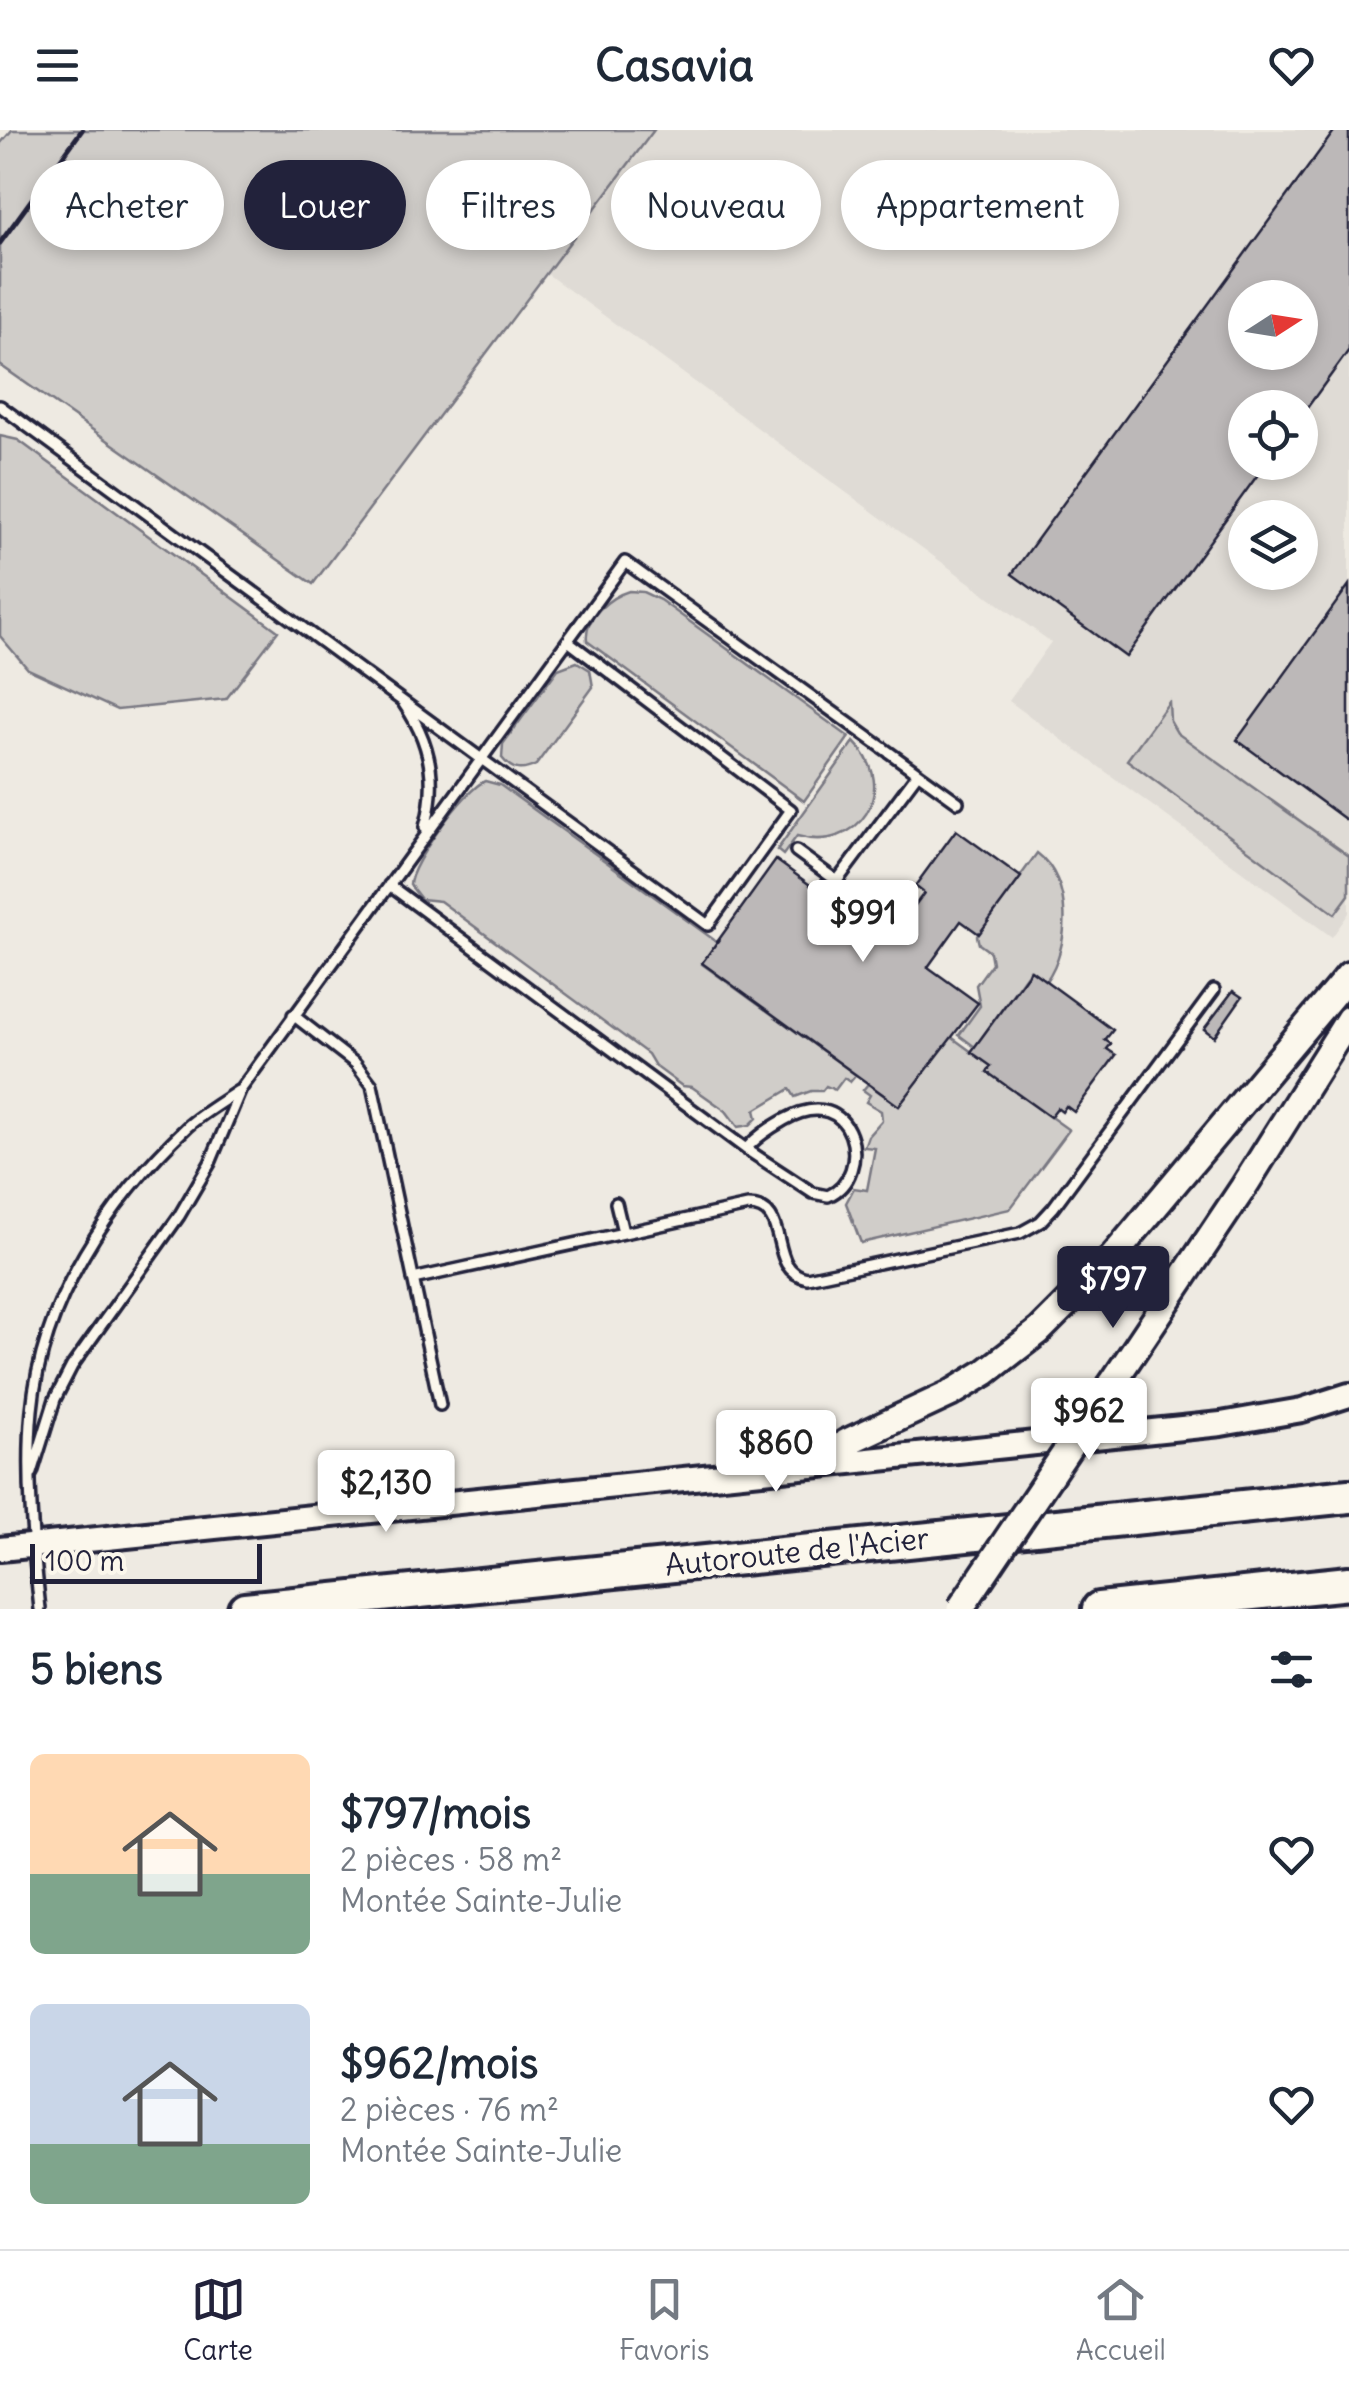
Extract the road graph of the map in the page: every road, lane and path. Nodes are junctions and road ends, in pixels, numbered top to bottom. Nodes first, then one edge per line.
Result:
1 (0, 406) edge
2 (0, 416) edge
3 (25, 424) junction
4 (568, 640) junction
5 (400, 698) junction
6 (482, 758) junction
7 (918, 772) junction
8 (958, 802) dead end
9 (423, 836) junction
10 (796, 850) dead end
11 (388, 885) junction
12 (1349, 975) edge
13 (1214, 990) dead end
14 (293, 1015) junction
15 (1349, 1019) edge
16 (1349, 1059) edge
17 (241, 1089) junction
18 (1306, 1090) junction
19 (746, 1149) junction
20 (616, 1203) dead end
21 (623, 1232) junction
22 (413, 1278) junction
23 (1349, 1395) edge
24 (440, 1405) dead end
25 (813, 1464) junction
26 (32, 1473) junction
27 (1349, 1496) edge
28 (33, 1546) junction
29 (0, 1549) edge
30 (1349, 1583) edge
31 (40, 1609) edge
32 (244, 1609) edge
33 (960, 1609) edge
34 (1099, 1609) edge

1 - 3 lane
2 - 3 lane
3 - 5 lane
4 - 6 lane
4 - 6 lane
4 - 7 lane
5 - 6 lane
5 - 9 lane
6 - 9 lane
7 - 8 lane
7 - 10 lane
9 - 11 lane
11 - 14 lane
11 - 19 lane
12 - 25 main road
13 - 21 lane
14 - 17 lane
14 - 22 lane
15 - 18 main road
16 - 18 main road
17 - 26 lane
17 - 26 lane
18 - 33 main road, bridge
19 - 19 lane
20 - 21 lane
21 - 22 lane
22 - 24 lane
23 - 25 street
25 - 28 street
26 - 28 lane
27 - 32 highway, Autoroute de l'Acier
28 - 29 street
28 - 31 lane
30 - 34 highway

